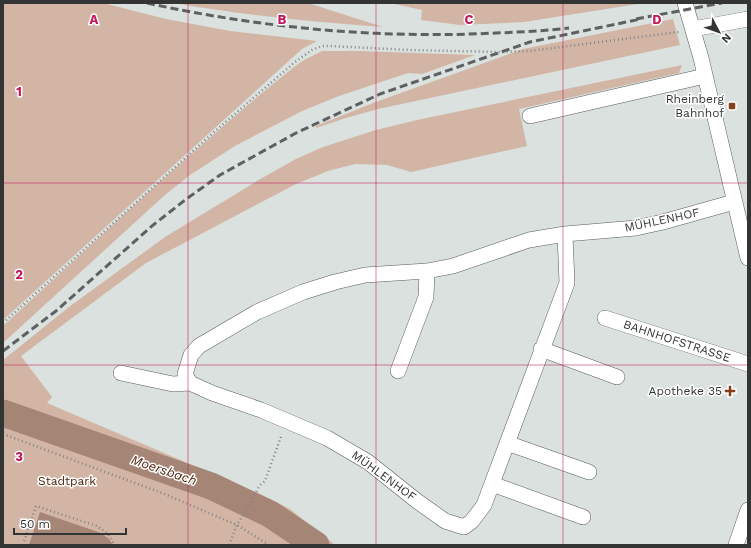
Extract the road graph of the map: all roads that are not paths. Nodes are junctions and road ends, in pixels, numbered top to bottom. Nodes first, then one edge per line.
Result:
1 (685, 3) edge
2 (748, 19) edge
3 (693, 29) junction
4 (706, 76) junction
5 (530, 116) dead end
6 (734, 202) junction
7 (565, 234) junction
8 (748, 258) edge
9 (427, 271) junction
10 (605, 318) dead end
11 (541, 349) junction
12 (748, 364) edge
13 (398, 371) dead end
14 (121, 373) dead end
15 (617, 377) dead end
16 (190, 383) junction
17 (507, 443) junction
18 (589, 472) dead end
19 (492, 484) junction
20 (748, 510) edge
21 (583, 517) dead end
22 (736, 545) edge

1 - 3 street
2 - 3 street
3 - 4 street
4 - 5 street
4 - 6 street
6 - 7 street, MÜHLENHOF
6 - 8 street
7 - 9 street, MÜHLENHOF
7 - 11 street, MÜHLENHOF
9 - 13 street
9 - 16 street, MÜHLENHOF
10 - 12 street, BAHNHOFSTRASSE
11 - 15 street
11 - 17 street, MÜHLENHOF
14 - 16 street, MÜHLENHOF
16 - 19 street, MÜHLENHOF
17 - 18 street
17 - 19 street, MÜHLENHOF
19 - 21 street
20 - 22 street

